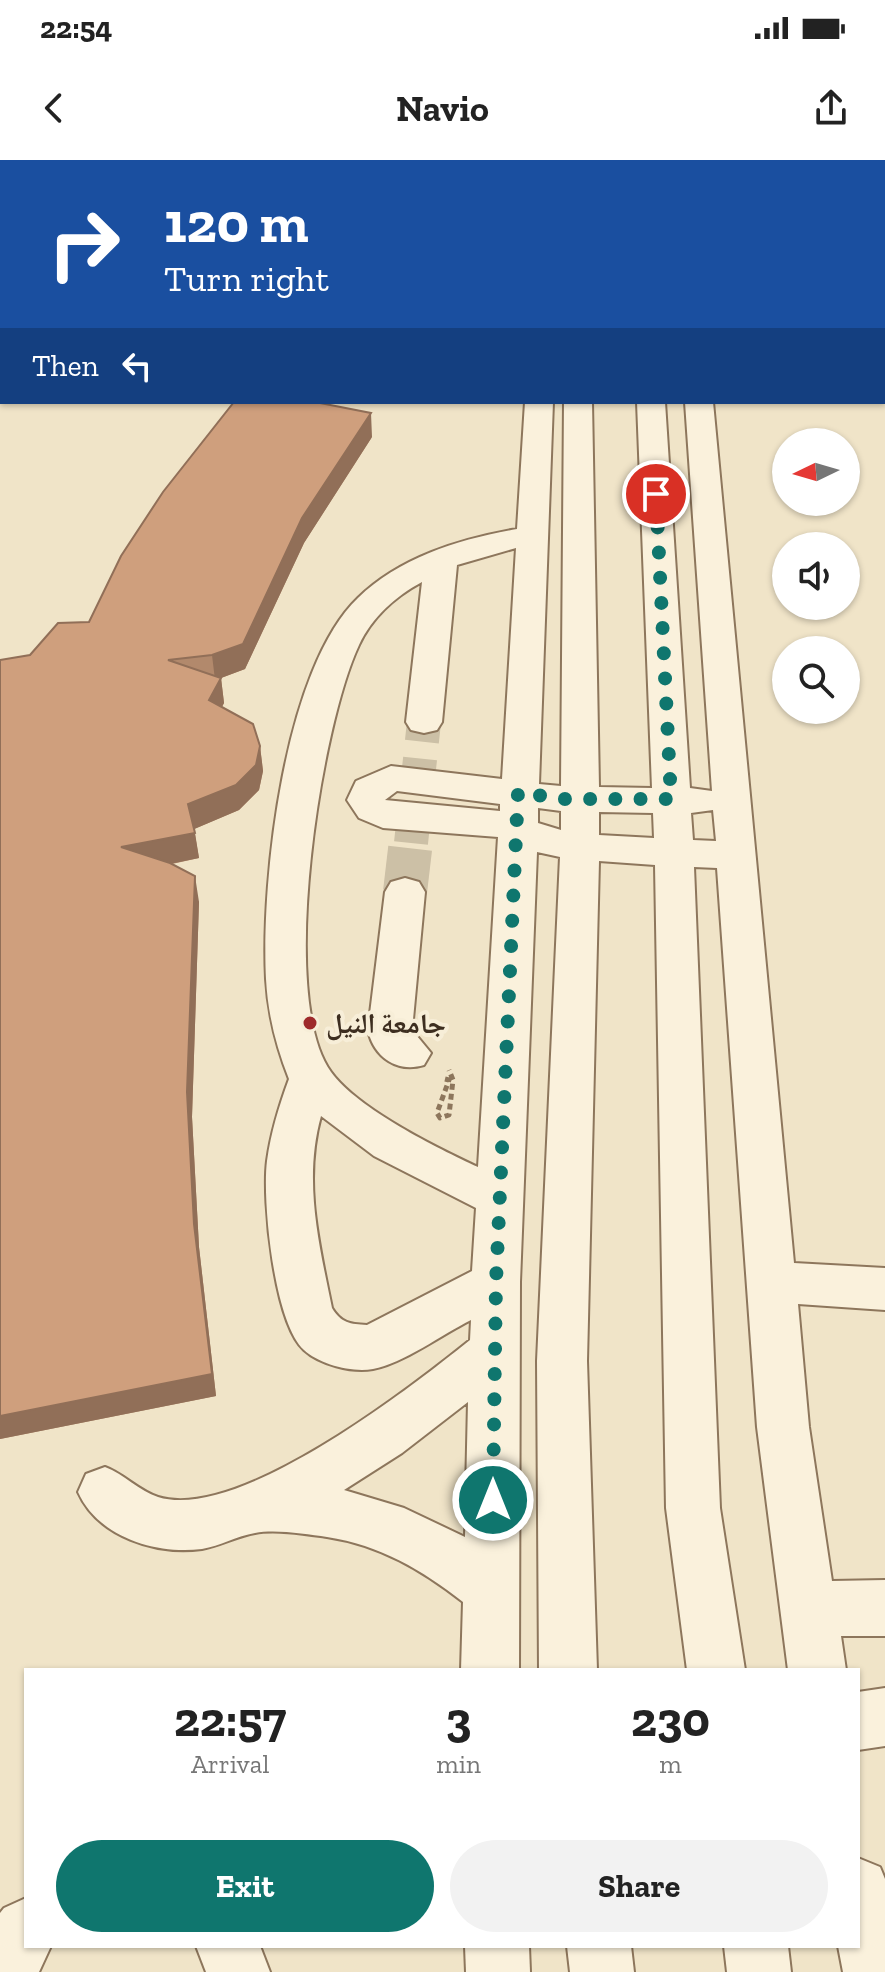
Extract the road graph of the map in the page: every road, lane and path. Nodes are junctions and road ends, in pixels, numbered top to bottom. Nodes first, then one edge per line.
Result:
1 (651, 404) edge
2 (699, 404) edge
3 (558, 407) edge
4 (531, 536) junction
5 (441, 560) junction
6 (424, 722) tunnel mouth
7 (671, 799) junction
8 (580, 800) junction
9 (732, 802) junction
10 (517, 810) junction
11 (580, 847) junction
12 (674, 852) junction
13 (737, 856) junction
14 (405, 892) tunnel mouth
15 (409, 1053) dead end
16 (311, 1079) junction
17 (499, 1198) junction
18 (496, 1282) junction
19 (772, 1282) junction
20 (885, 1289) edge
21 (494, 1351) junction
22 (105, 1492) dead end
23 (255, 1509) junction
24 (492, 1590) junction
25 (885, 1608) edge
26 (809, 1609) junction
27 (490, 1668) edge
28 (568, 1668) edge
29 (716, 1668) edge
30 (817, 1668) edge
31 (885, 1717) edge
32 (860, 1721) edge
33 (860, 1899) edge
34 (24, 1933) edge
35 (229, 1948) edge
36 (497, 1948) edge
37 (599, 1948) edge
38 (756, 1948) edge
39 (7, 1972) edge
40 (238, 1972) edge
41 (498, 1972) edge
42 (602, 1972) edge
43 (759, 1972) edge
44 (875, 1972) edge

1 - 7 street
2 - 9 street
3 - 4 street
3 - 8 street
4 - 5 street
4 - 10 street
5 - 6 street
5 - 16 street
7 - 8 street
7 - 9 street
7 - 12 street
8 - 10 street
8 - 11 street
9 - 13 street
10 - 11 street
10 - 17 street
11 - 12 street
11 - 28 street
12 - 13 street
12 - 29 street
13 - 19 street
14 - 15 street
16 - 17 street
16 - 18 street
17 - 18 street
18 - 21 street
19 - 20 street
19 - 26 street
21 - 23 street
21 - 24 street
22 - 23 street
23 - 24 street
24 - 27 street
25 - 26 street
26 - 30 street
31 - 32 street
33 - 44 street
34 - 39 street
35 - 40 street
36 - 41 street
37 - 42 street
38 - 43 street

